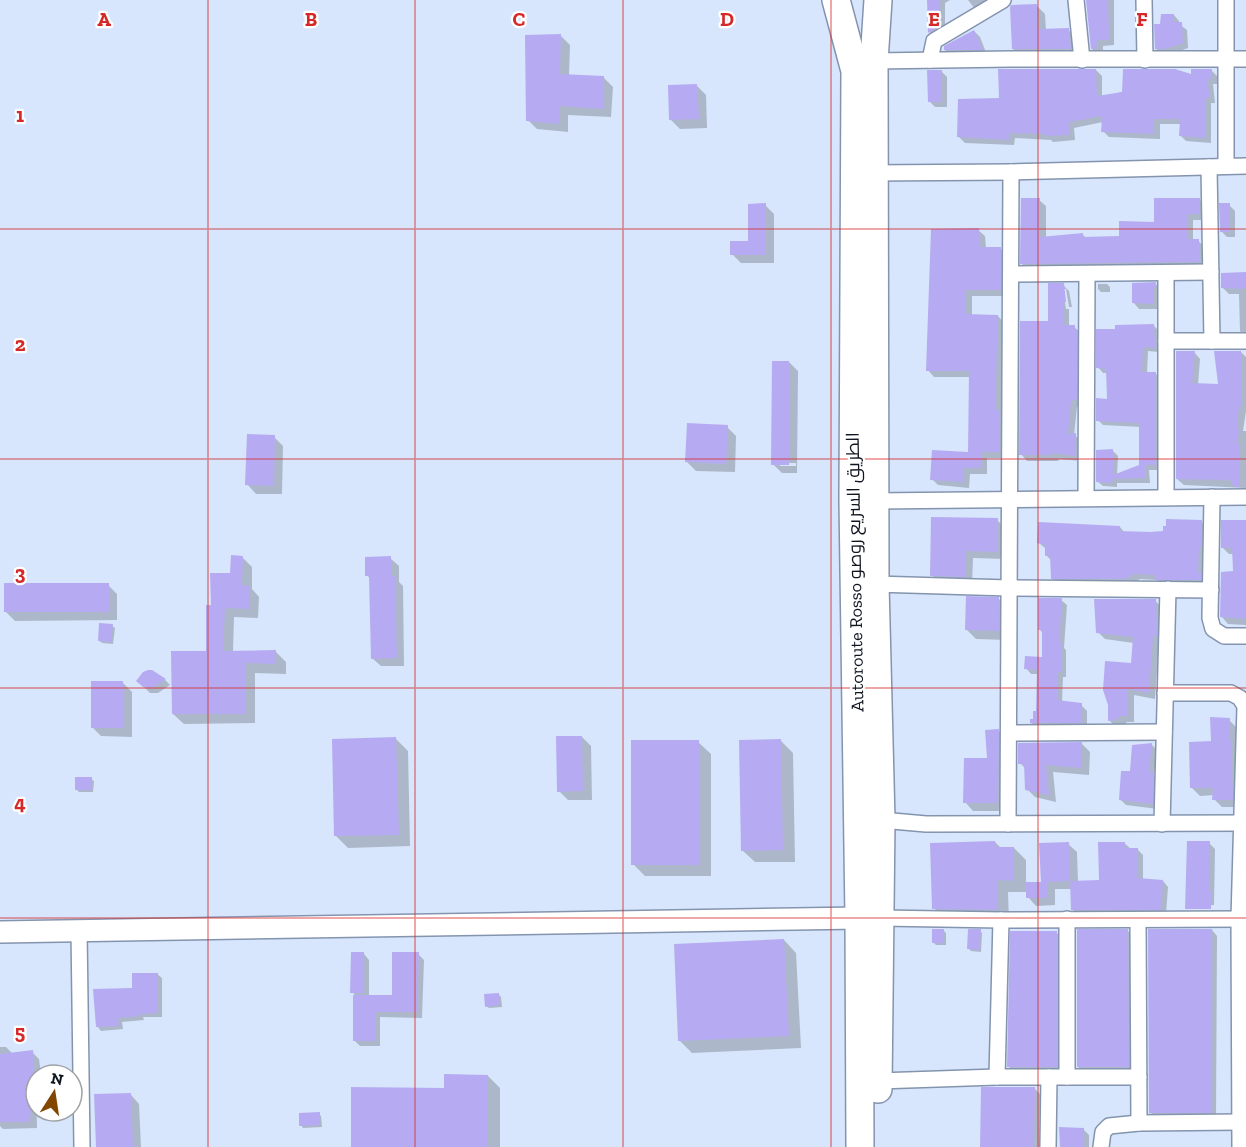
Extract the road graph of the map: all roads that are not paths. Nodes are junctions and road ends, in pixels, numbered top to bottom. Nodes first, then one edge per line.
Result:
1 (836, 0) edge
2 (878, 0) edge
3 (1004, 0) edge
4 (1076, 0) edge
5 (1144, 0) edge
6 (1226, 0) edge
7 (930, 60) junction
8 (1082, 60) junction
9 (1145, 60) junction
10 (1226, 60) junction
11 (1246, 60) edge
12 (874, 61) junction
13 (1226, 166) junction
14 (1246, 166) edge
15 (1209, 167) junction
16 (1011, 172) junction
17 (865, 173) junction
18 (1211, 272) junction
19 (1087, 273) junction
20 (1166, 273) junction
21 (1011, 274) junction
22 (1166, 341) junction
23 (1212, 341) junction
24 (1246, 341) edge
25 (1246, 496) edge
26 (1166, 497) junction
27 (1212, 497) junction
28 (1086, 498) junction
29 (1010, 499) junction
30 (874, 501) junction
31 (875, 584) junction
32 (1009, 588) junction
33 (1168, 589) junction
34 (1211, 590) junction
35 (1246, 636) edge
36 (1166, 693) junction
37 (1246, 730) edge
38 (1164, 732) junction
39 (1009, 733) junction
40 (881, 820) junction
41 (1245, 823) edge
42 (1008, 824) junction
43 (1162, 824) junction
44 (870, 918) junction
45 (1067, 919) junction
46 (1239, 919) junction
47 (1002, 920) junction
48 (1138, 920) junction
49 (79, 930) junction
50 (0, 932) edge
51 (998, 1077) junction
52 (1049, 1077) junction
53 (1067, 1077) junction
54 (1139, 1077) junction
55 (878, 1081) junction
56 (1240, 1122) junction
57 (1139, 1123) junction
58 (82, 1147) edge
59 (860, 1147) edge
60 (879, 1147) edge
61 (1048, 1147) edge
62 (1101, 1147) edge
63 (1240, 1147) edge

1 - 17 highway, Autoroute Rosso الطريق السريع روصو
2 - 12 highway, Autoroute Rosso الطريق السريع روصو
3 - 7 street
4 - 8 street
5 - 9 street
6 - 10 street
7 - 8 street
7 - 12 street
8 - 9 street
9 - 10 street
10 - 11 street
10 - 13 street
12 - 17 highway, Autoroute Rosso الطريق السريع روصو
13 - 14 street
13 - 15 street
15 - 16 street
15 - 18 street
16 - 17 street
16 - 21 street
17 - 30 highway, Autoroute Rosso الطريق السريع روصو
17 - 44 highway, Autoroute Rosso الطريق السريع روصو
18 - 20 street
18 - 23 street
19 - 20 street
19 - 21 street
19 - 28 street
20 - 22 street
21 - 29 street
22 - 23 street
22 - 26 street
23 - 24 street
25 - 27 street
26 - 27 street
26 - 28 street
27 - 34 street
28 - 29 street
29 - 30 street
29 - 32 street
30 - 31 highway, Autoroute Rosso الطريق السريع روصو
31 - 32 street
31 - 40 highway, Autoroute Rosso الطريق السريع روصو
32 - 33 street
32 - 39 street
33 - 34 street
33 - 36 street
34 - 35 street
36 - 37 street
36 - 38 street
37 - 41 street
38 - 39 street
38 - 43 street
39 - 42 street
40 - 42 street
40 - 44 highway, Autoroute Rosso الطريق السريع روصو
41 - 43 street
41 - 46 street
42 - 43 street
44 - 47 street
44 - 49 street
44 - 55 highway, Autoroute Rosso الطريق السريع روصو
44 - 59 highway, Autoroute Rosso الطريق السريع روصو
45 - 47 street
45 - 48 street
45 - 53 street
46 - 48 street
46 - 56 street
47 - 51 street
48 - 54 street
49 - 50 street
49 - 58 street
51 - 52 street
51 - 55 street
52 - 53 street
52 - 61 street
53 - 54 street
54 - 57 street
55 - 60 highway, Autoroute Rosso الطريق السريع روصو
56 - 57 street
56 - 63 street
57 - 62 street

